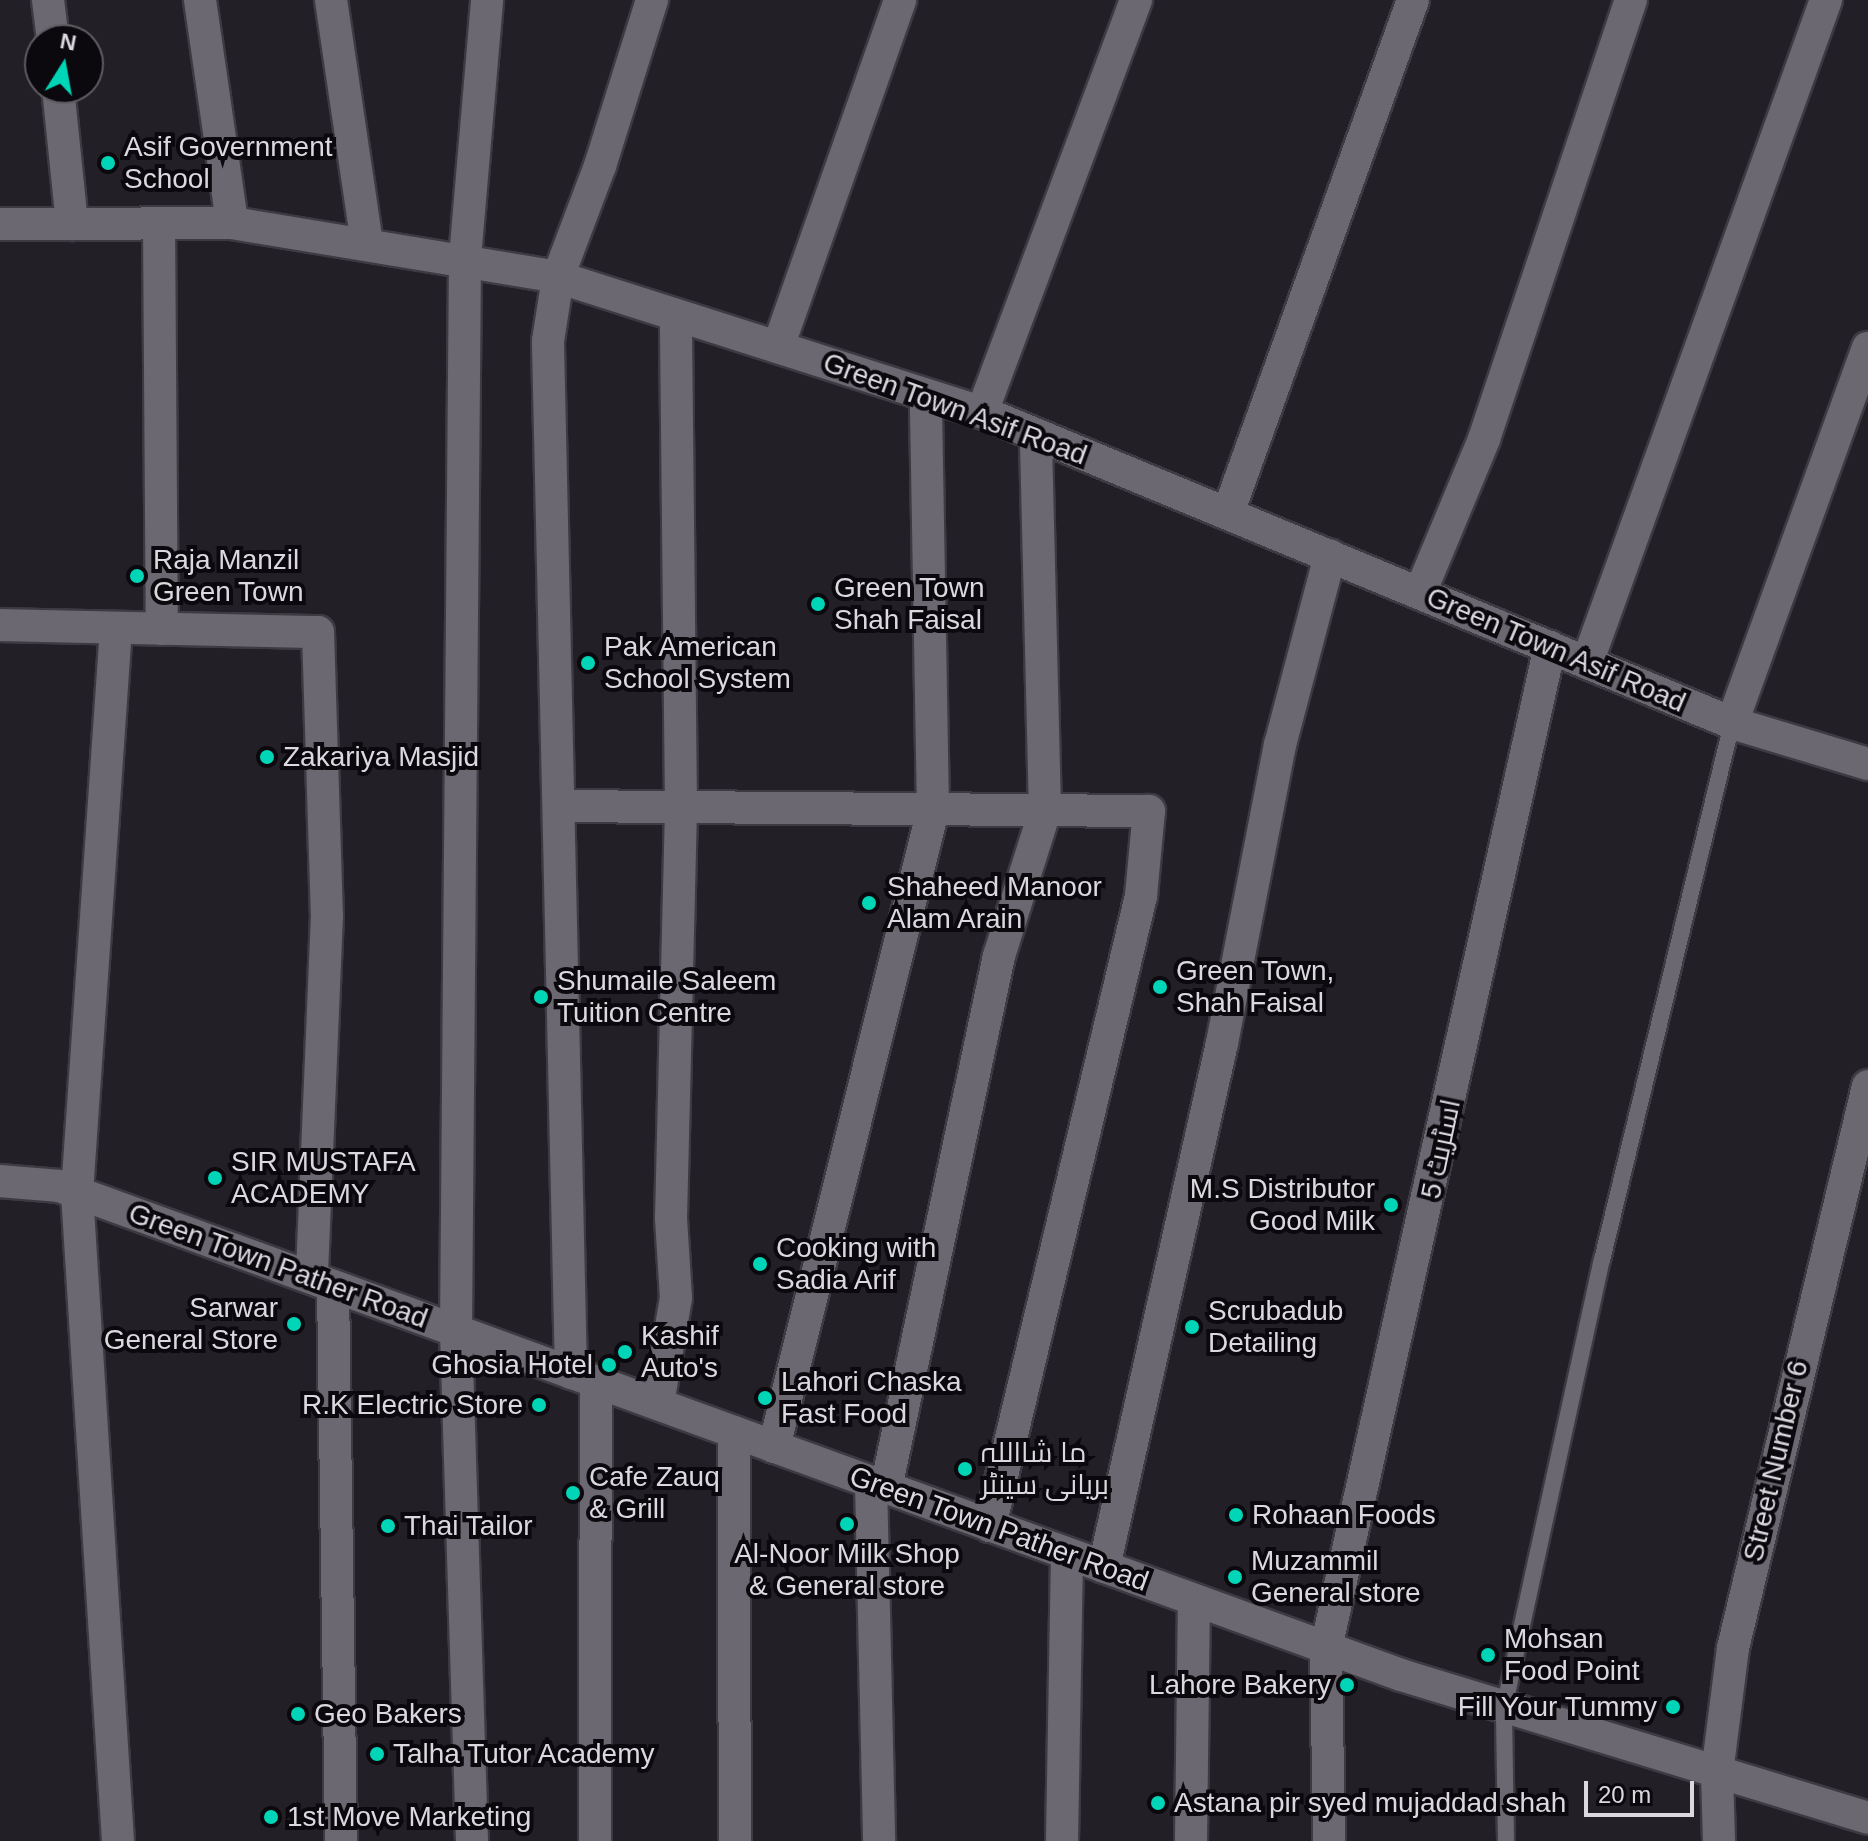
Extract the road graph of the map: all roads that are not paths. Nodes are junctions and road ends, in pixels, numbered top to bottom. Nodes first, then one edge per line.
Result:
1 (48, 0) edge
2 (200, 0) edge
3 (331, 0) edge
4 (487, 0) edge
5 (652, 0) edge
6 (900, 0) edge
7 (1136, 0) edge
8 (1413, 0) edge
9 (1631, 0) edge
10 (1826, 0) edge
11 (51, 24) edge
12 (60, 104) edge
13 (159, 223) junction
14 (232, 223) junction
15 (0, 224) edge
16 (72, 224) junction
17 (367, 243) junction
18 (465, 258) junction
19 (558, 277) junction
20 (676, 315) junction
21 (778, 347) junction
22 (1868, 348) edge
23 (926, 395) junction
24 (982, 412) junction
25 (1036, 435) junction
26 (1228, 513) junction
27 (1330, 556) junction
28 (1420, 593) junction
29 (0, 625) edge
30 (116, 628) junction
31 (162, 629) junction
32 (1550, 647) junction
33 (1587, 663) junction
34 (1732, 723) junction
35 (1868, 764) edge
36 (559, 806) junction
37 (681, 807) junction
38 (933, 810) junction
39 (1045, 811) junction
40 (1868, 1086) edge
41 (0, 1181) edge
42 (77, 1193) junction
43 (322, 1282) junction
44 (456, 1331) junction
45 (584, 1378) junction
46 (658, 1404) junction
47 (734, 1432) junction
48 (774, 1447) junction
49 (879, 1485) junction
50 (990, 1526) junction
51 (1067, 1554) junction
52 (1104, 1567) junction
53 (1194, 1600) junction
54 (1326, 1648) junction
55 (1504, 1708) junction
56 (1717, 1773) junction
57 (1868, 1818) edge
58 (118, 1841) edge
59 (341, 1841) edge
60 (472, 1841) edge
61 (595, 1841) edge
62 (735, 1841) edge
63 (879, 1841) edge
64 (1062, 1841) edge
65 (1191, 1841) edge
66 (1329, 1841) edge
67 (1506, 1841) edge
68 (1719, 1841) edge

1 - 11 street
2 - 14 street
3 - 17 street
4 - 18 street
5 - 19 street
6 - 21 street
7 - 24 street
8 - 26 street
9 - 28 street
10 - 33 street
12 - 16 street
13 - 14 street, Green Town Asif Road
13 - 16 street, Green Town Asif Road
13 - 31 street
14 - 17 street, Green Town Asif Road
15 - 16 street, Green Town Asif Road
17 - 18 street, Green Town Asif Road
18 - 19 street, Green Town Asif Road
18 - 44 street
19 - 20 street, Green Town Asif Road
19 - 36 street
20 - 21 street, Green Town Asif Road
20 - 37 street
21 - 23 street, Green Town Asif Road
22 - 34 street
23 - 24 street, Green Town Asif Road
23 - 38 street
24 - 25 street, Green Town Asif Road
25 - 26 street, Green Town Asif Road
25 - 39 street
26 - 27 street, Green Town Asif Road
27 - 28 street, Green Town Asif Road
27 - 52 street
28 - 32 street, Green Town Asif Road
29 - 30 street
30 - 31 street
30 - 42 street
31 - 43 street
32 - 33 street, Green Town Asif Road
32 - 54 street, اسٹریٹ 5
33 - 34 street, Green Town Asif Road
34 - 35 street, Green Town Asif Road
34 - 55 lane
36 - 37 street
36 - 45 street
37 - 38 street
37 - 46 street
38 - 39 street
38 - 48 street
39 - 49 street
39 - 50 street
40 - 56 street, Street Number 6
41 - 42 street, Green Town Pather Road
42 - 43 street, Green Town Pather Road
42 - 58 street
43 - 44 street, Green Town Pather Road
43 - 59 street
44 - 45 street, Green Town Pather Road
44 - 60 street
45 - 46 street, Green Town Pather Road
45 - 61 street
46 - 47 street, Green Town Pather Road
47 - 48 street, Green Town Pather Road
47 - 62 street
48 - 49 street, Green Town Pather Road
49 - 50 street, Green Town Pather Road
49 - 63 street
50 - 51 street, Green Town Pather Road
51 - 52 street, Green Town Pather Road
51 - 64 street
52 - 53 street, Green Town Pather Road
53 - 54 street, Green Town Pather Road
53 - 65 street
54 - 55 street, Green Town Pather Road
54 - 66 street, اسٹریٹ 5
55 - 56 street, Green Town Pather Road
55 - 67 lane
56 - 57 street, Green Town Pather Road
56 - 68 street, Street Number 6

